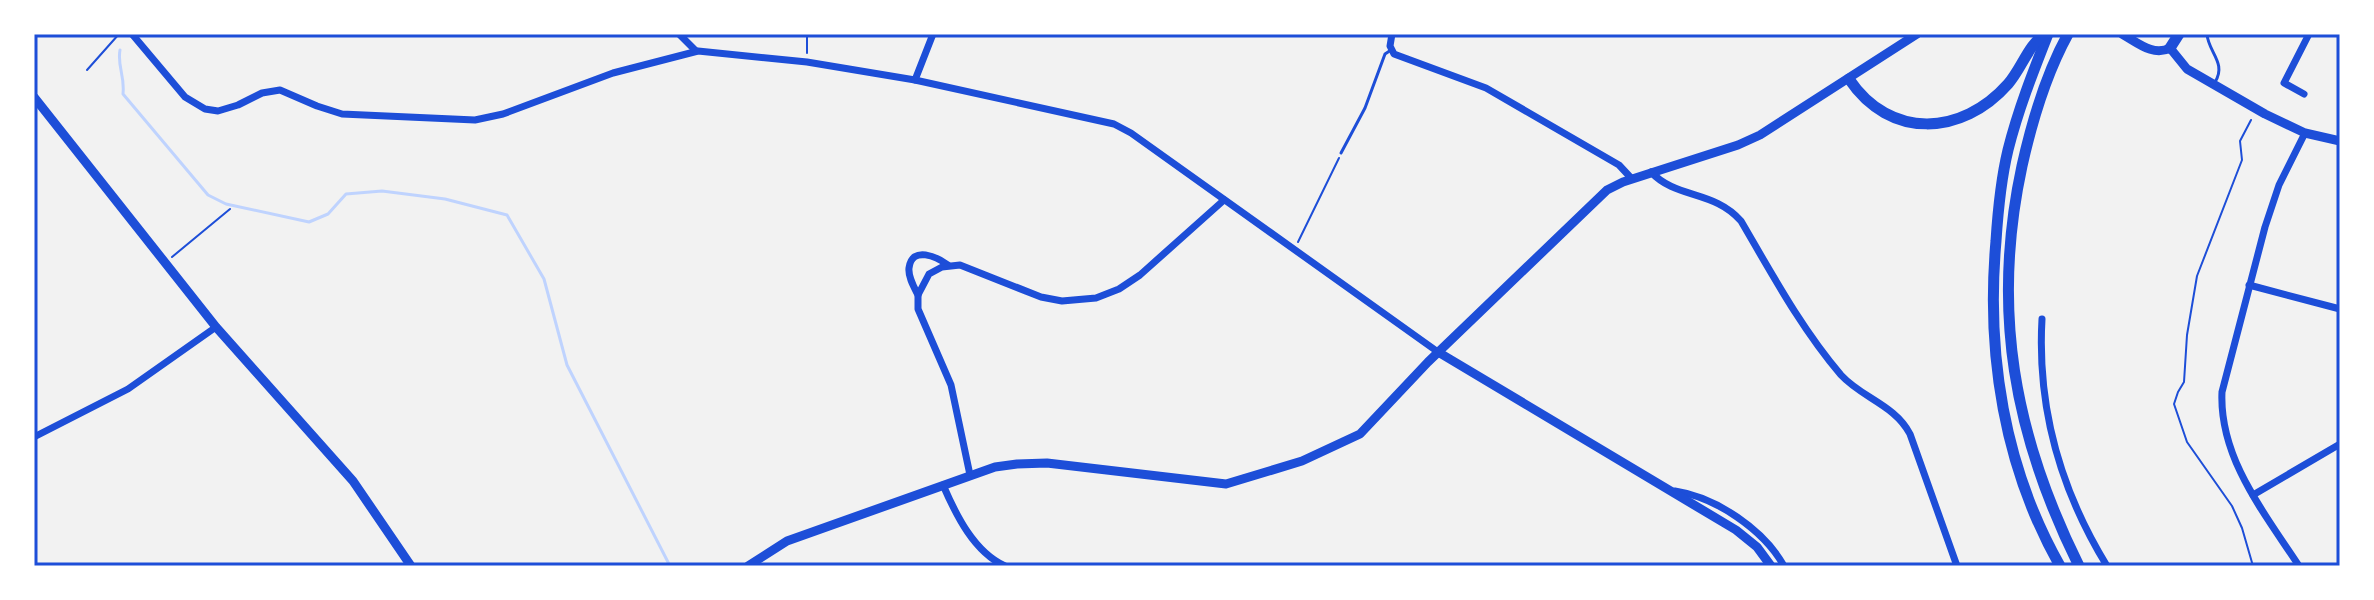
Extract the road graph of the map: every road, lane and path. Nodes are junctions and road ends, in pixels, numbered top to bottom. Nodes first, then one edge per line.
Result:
1 (119, 34) edge
2 (132, 34) edge
3 (679, 34) edge
4 (807, 34) edge
5 (933, 34) edge
6 (1392, 34) edge
7 (1917, 34) edge
8 (2047, 34) edge
9 (2122, 34) edge
10 (2179, 34) edge
11 (2207, 34) edge
12 (2309, 34) edge
13 (2066, 37) edge
14 (2170, 48) junction
15 (1391, 50) junction
16 (696, 51) junction
17 (807, 62) junction
18 (87, 70) dead end
19 (1849, 79) junction
20 (915, 80) junction
21 (2213, 85) junction
22 (2304, 94) dead end
23 (34, 97) edge
24 (2251, 120) dead end
25 (2305, 133) junction
26 (2340, 141) edge
27 (1341, 153) joint
28 (1651, 172) junction
29 (1632, 179) junction
30 (1224, 200) junction
31 (230, 209) dead end
32 (1293, 249) junction
33 (165, 263) junction
34 (948, 265) junction
35 (2249, 285) junction
36 (918, 295) junction
37 (2340, 309) edge
38 (2042, 319) dead end
39 (216, 327) junction
40 (1438, 352) junction
41 (34, 437) edge
42 (2340, 444) edge
43 (970, 475) junction
44 (943, 485) junction
45 (1665, 489) junction
46 (2253, 495) junction
47 (2046, 540) junction
48 (411, 566) edge
49 (748, 566) edge
50 (1005, 566) edge
51 (1771, 566) edge
52 (1784, 566) edge
53 (1957, 566) edge
54 (2051, 566) edge
55 (2060, 566) edge
56 (2079, 566) edge
57 (2107, 566) edge
58 (2253, 566) edge
59 (2299, 566) edge

1 - 18 path
2 - 16 street
3 - 16 street
4 - 17 path
5 - 20 street
6 - 15 street
7 - 19 street
8 - 19 highway
8 - 47 highway
9 - 14 street
10 - 14 highway
11 - 21 lane
12 - 22 street
13 - 56 highway
14 - 21 street
15 - 27 lane
15 - 29 street
16 - 17 street
17 - 20 street
19 - 28 street
20 - 30 street
21 - 25 street
23 - 33 street
24 - 58 path
25 - 26 street
25 - 35 street
27 - 32 path
28 - 29 street
28 - 53 street
29 - 40 street
30 - 32 street
30 - 34 street
31 - 33 path
32 - 40 street
33 - 39 street
34 - 36 street
34 - 36 street
35 - 37 street
35 - 46 street
36 - 43 street
38 - 57 street
39 - 41 street
39 - 48 street
40 - 43 street
40 - 45 street
42 - 46 street
43 - 44 street
44 - 49 street
44 - 50 street
45 - 51 street
45 - 52 street
46 - 59 street
47 - 54 highway
47 - 55 highway

